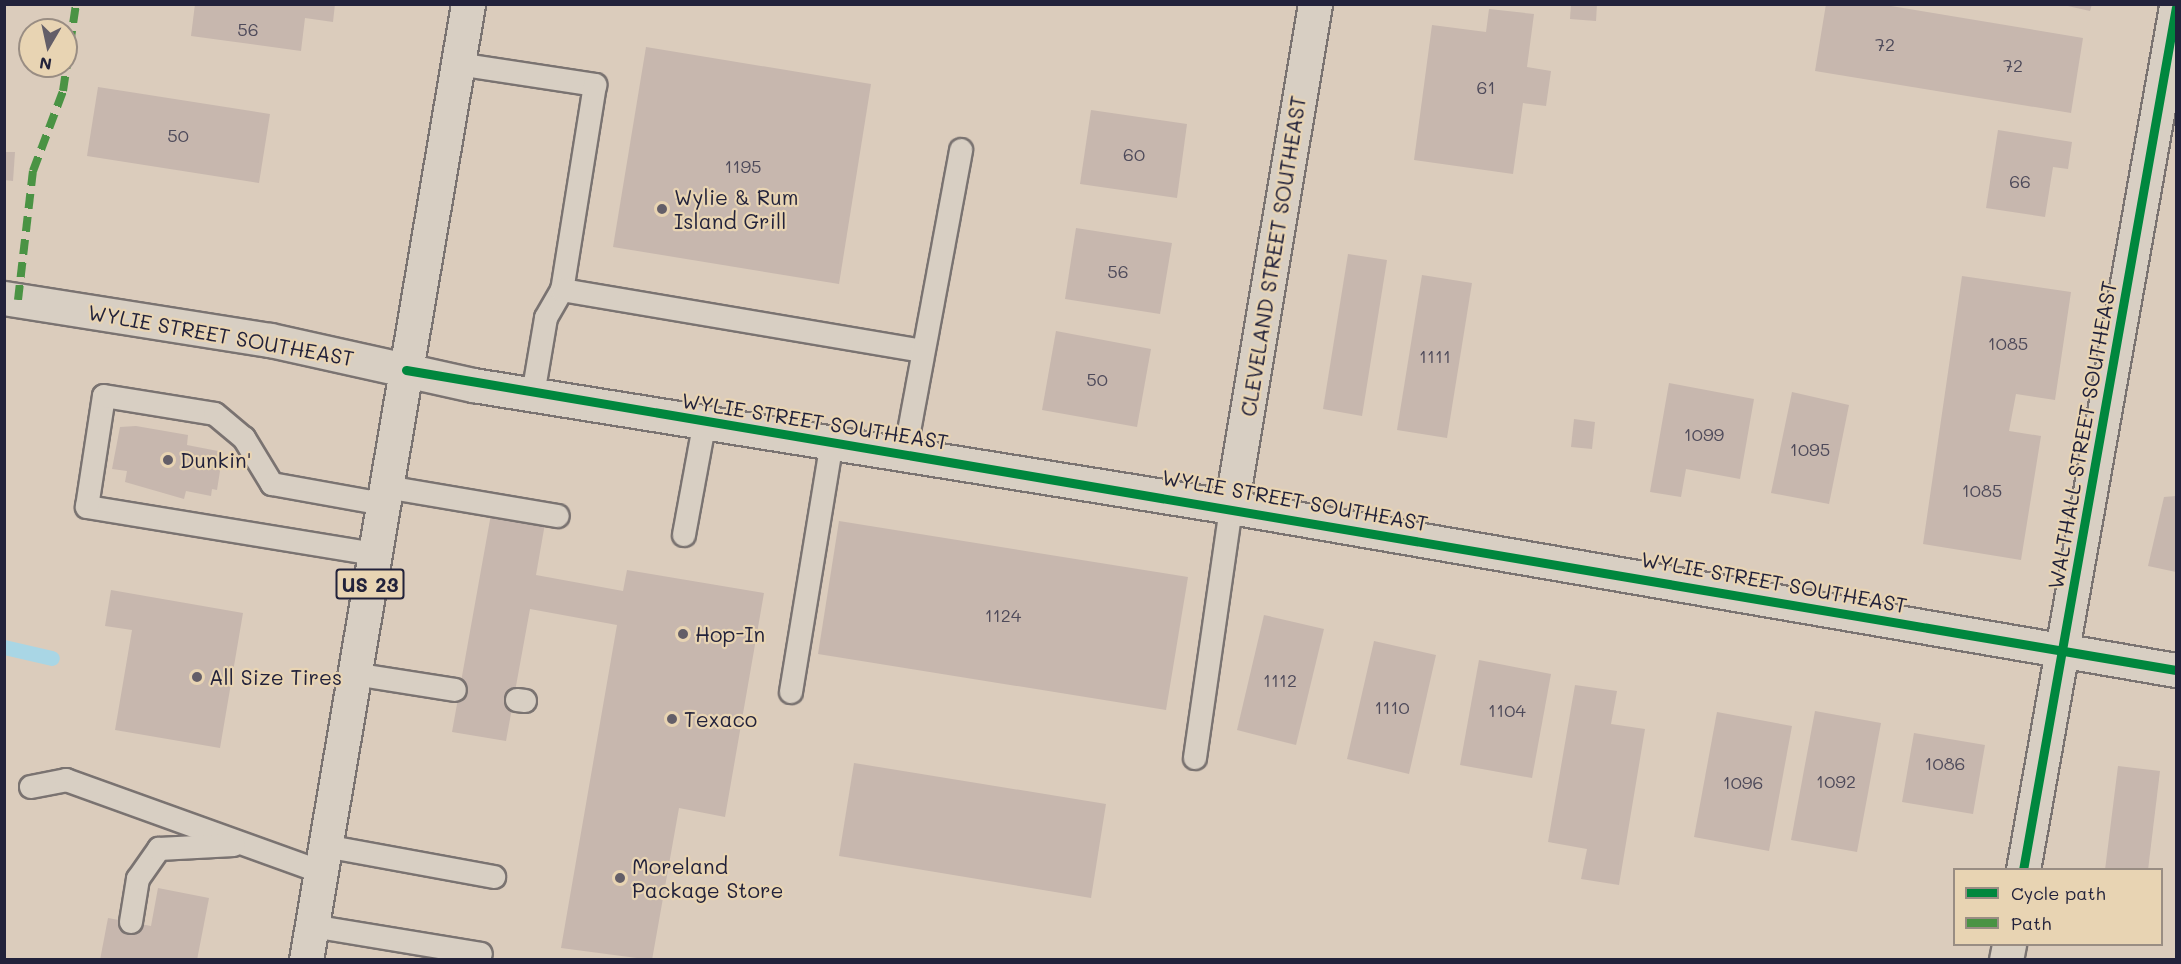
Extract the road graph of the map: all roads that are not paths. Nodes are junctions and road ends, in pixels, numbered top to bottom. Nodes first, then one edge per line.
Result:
1 (468, 4) edge
2 (1315, 4) edge
3 (2176, 7) edge
4 (458, 64) junction
5 (961, 150) dead end
6 (562, 290) junction
7 (4, 298) edge
8 (923, 351) junction
9 (406, 370) junction
10 (533, 394) junction
11 (705, 421) junction
12 (832, 442) junction
13 (904, 453) junction
14 (385, 495) junction
15 (1231, 507) junction
16 (558, 516) dead end
17 (684, 535) dead end
18 (375, 554) junction
19 (2061, 650) junction
20 (2176, 670) edge
21 (354, 674) junction
22 (455, 690) dead end
23 (791, 692) dead end
24 (1195, 758) dead end
25 (31, 786) dead end
26 (240, 844) junction
27 (323, 859) junction
28 (2023, 868) edge
29 (494, 877) dead end
30 (131, 922) dead end
31 (312, 927) junction
32 (481, 954) dead end
33 (306, 960) edge

1 - 4 main road, US 23
2 - 15 main road, CLEVELAND STREET SOUTHEAST
3 - 19 main road, WALTHALL STREET SOUTHEAST
4 - 6 lane
4 - 9 main road, US 23
5 - 8 lane
6 - 8 lane
6 - 10 lane
7 - 9 main road, WYLIE STREET SOUTHEAST
8 - 13 lane
9 - 10 main road, WYLIE STREET SOUTHEAST
9 - 14 main road, US 23
10 - 11 main road, WYLIE STREET SOUTHEAST
11 - 12 main road, WYLIE STREET SOUTHEAST
11 - 17 lane
12 - 13 main road, WYLIE STREET SOUTHEAST
12 - 23 lane
13 - 15 main road, WYLIE STREET SOUTHEAST
14 - 16 lane
14 - 18 main road, US 23
14 - 18 lane
15 - 19 main road, WYLIE STREET SOUTHEAST
15 - 24 lane
18 - 21 main road, US 23
19 - 20 main road, WYLIE STREET SOUTHEAST
19 - 28 main road, WALTHALL STREET SOUTHEAST
21 - 22 lane
21 - 27 main road, US 23
25 - 26 lane
26 - 27 lane
26 - 30 lane
27 - 29 lane
27 - 31 main road, US 23
31 - 32 lane
31 - 33 main road, US 23

